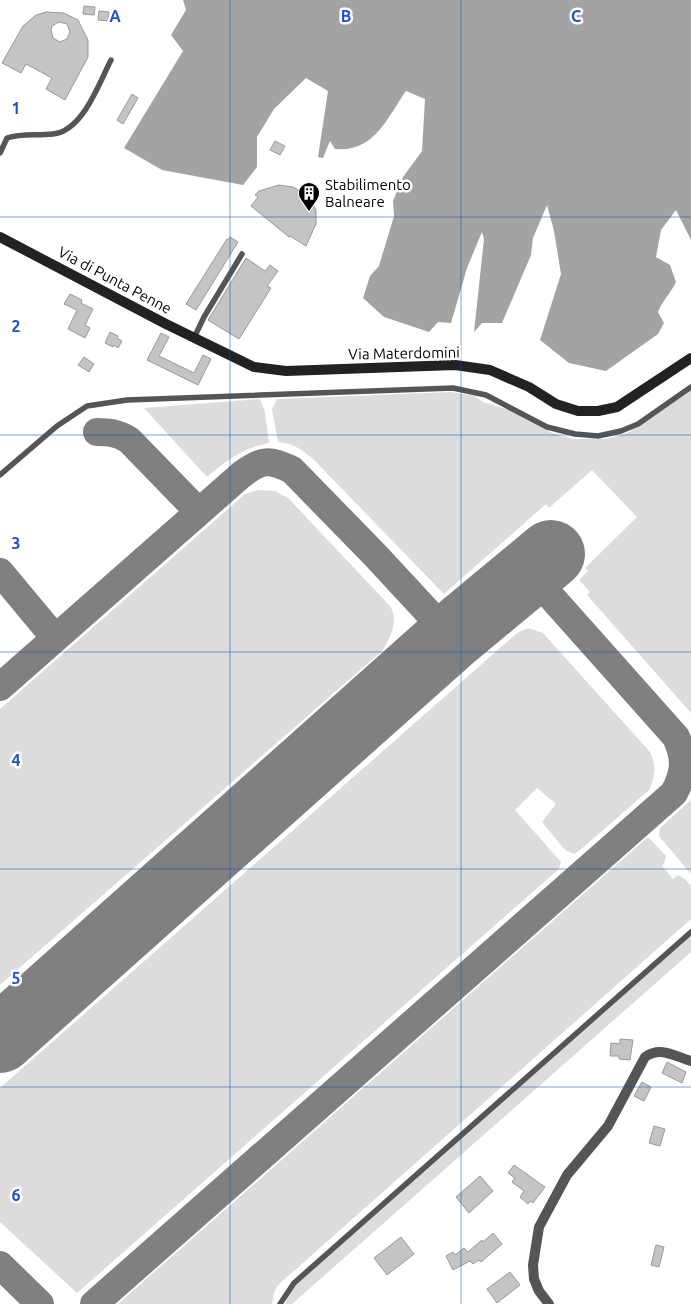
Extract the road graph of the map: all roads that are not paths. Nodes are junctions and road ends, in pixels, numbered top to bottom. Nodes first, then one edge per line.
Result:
1 (112, 60) dead end
2 (0, 153) edge
3 (0, 237) edge
4 (242, 254) dead end
5 (194, 338) junction
6 (216, 349) joint
7 (691, 358) edge
8 (691, 386) edge
9 (0, 475) edge
10 (691, 932) edge
11 (691, 1061) edge
12 (280, 1304) edge
13 (549, 1304) edge

1 - 2 lane
3 - 5 street, Via di Punta Penne
4 - 5 lane
5 - 6 street, Via di Punta Penne
6 - 7 street, Via Materdomini
8 - 9 lane
10 - 12 lane
11 - 13 street

